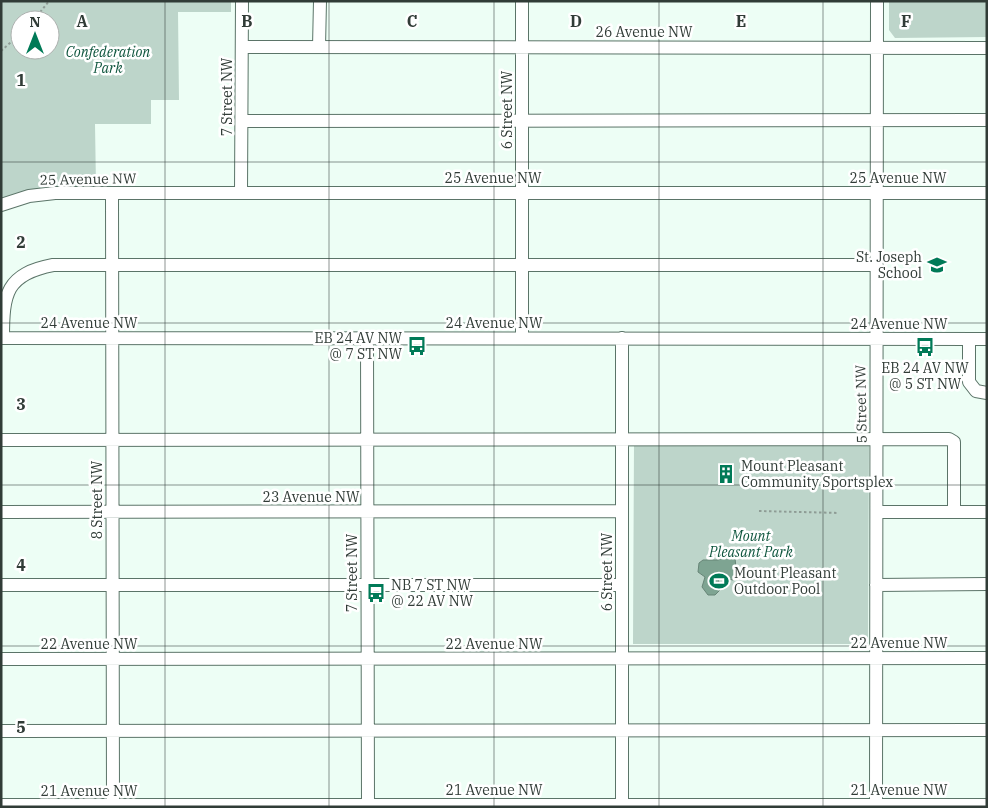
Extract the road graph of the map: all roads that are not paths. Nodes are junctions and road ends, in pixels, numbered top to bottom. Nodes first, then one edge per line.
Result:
1 (242, 1) edge
2 (320, 1) edge
3 (522, 1) edge
4 (877, 1) edge
5 (242, 47) junction
6 (319, 47) junction
7 (522, 47) junction
8 (876, 48) junction
9 (987, 48) edge
10 (987, 120) edge
11 (242, 121) junction
12 (522, 121) junction
13 (876, 121) junction
14 (241, 192) junction
15 (112, 193) junction
16 (522, 193) junction
17 (876, 193) junction
18 (987, 193) edge
19 (1, 205) edge
20 (112, 264) junction
21 (876, 265) junction
22 (522, 266) junction
23 (2, 338) edge
24 (112, 338) junction
25 (367, 338) junction
26 (522, 338) junction
27 (622, 338) junction
28 (875, 338) junction
29 (969, 339) junction
30 (987, 339) edge
31 (987, 393) edge
32 (112, 439) junction
33 (367, 439) junction
34 (622, 439) junction
35 (876, 439) junction
36 (1, 440) edge
37 (622, 511) junction
38 (1, 512) edge
39 (112, 512) junction
40 (367, 512) junction
41 (877, 512) junction
42 (954, 512) junction
43 (987, 512) edge
44 (987, 584) edge
45 (1, 585) edge
46 (113, 585) junction
47 (367, 585) junction
48 (622, 585) junction
49 (876, 585) junction
50 (368, 658) junction
51 (875, 658) junction
52 (987, 658) edge
53 (1, 659) edge
54 (113, 659) junction
55 (622, 659) junction
56 (876, 730) junction
57 (987, 730) edge
58 (1, 731) edge
59 (113, 731) junction
60 (622, 731) junction
61 (367, 732) junction
62 (1, 805) edge
63 (987, 805) edge
64 (113, 806) edge
65 (368, 806) edge
66 (622, 806) edge
67 (876, 806) edge

1 - 5 street, 7 Street NW
2 - 6 street
3 - 7 street, 6 Street NW
4 - 8 street, 5 Street NW
5 - 6 street, 26 Avenue NW
5 - 11 street, 7 Street NW
6 - 7 street, 26 Avenue NW
7 - 8 street, 26 Avenue NW
7 - 12 street, 6 Street NW
8 - 9 street, 26 Avenue NW
8 - 13 street, 5 Street NW
10 - 13 street
11 - 12 street
11 - 14 street, 7 Street NW
12 - 13 street
12 - 16 street, 6 Street NW
13 - 17 street, 5 Street NW
14 - 15 street, 25 Avenue NW
14 - 16 street, 25 Avenue NW
15 - 19 street, 25 Avenue NW
15 - 20 street, 8 Street NW
16 - 17 street, 25 Avenue NW
16 - 22 street, 6 Street NW
17 - 18 street, 25 Avenue NW
17 - 21 street, 5 Street NW
20 - 22 street
20 - 23 street
20 - 24 street, 8 Street NW
21 - 22 street
21 - 28 street, 5 Street NW
22 - 26 street, 6 Street NW
23 - 24 street, 24 Avenue NW
24 - 25 street, 24 Avenue NW
24 - 32 street, 8 Street NW
25 - 26 street, 24 Avenue NW
25 - 33 street, 7 Street NW
26 - 27 street, 24 Avenue NW
27 - 28 street, 24 Avenue NW
27 - 34 street, 6 Street NW
28 - 29 street, 24 Avenue NW
28 - 35 street, 5 Street NW
29 - 30 street, 24 Avenue NW
29 - 31 street
32 - 33 street
32 - 36 street
32 - 39 street, 8 Street NW
33 - 34 street
33 - 40 street, 7 Street NW
34 - 35 street
34 - 37 street, 6 Street NW
35 - 41 street, 5 Street NW
35 - 42 street
37 - 40 street, 23 Avenue NW
37 - 48 street, 6 Street NW
38 - 39 street, 23 Avenue NW
39 - 40 street, 23 Avenue NW
39 - 46 street, 8 Street NW
40 - 47 street, 7 Street NW
41 - 42 street
41 - 49 street, 5 Street NW
42 - 43 street
44 - 49 street
45 - 46 street
46 - 47 street
46 - 54 street, 8 Street NW
47 - 48 street
47 - 50 street, 7 Street NW
48 - 55 street, 6 Street NW
49 - 51 street, 5 Street NW
50 - 54 street, 22 Avenue NW
50 - 55 street, 22 Avenue NW
50 - 61 street, 7 Street NW
51 - 52 street, 22 Avenue NW
51 - 55 street, 22 Avenue NW
51 - 56 street, 5 Street NW
53 - 54 street, 22 Avenue NW
54 - 59 street, 8 Street NW
55 - 60 street, 6 Street NW
56 - 57 street
56 - 60 street
56 - 67 street, 5 Street NW
58 - 59 street
59 - 61 street
59 - 64 street, 8 Street NW
60 - 61 street
60 - 66 street, 6 Street NW
61 - 65 street, 7 Street NW
62 - 64 street, 21 Avenue NW
63 - 67 street, 21 Avenue NW
64 - 65 street, 21 Avenue NW
65 - 66 street, 21 Avenue NW
66 - 67 street, 21 Avenue NW

